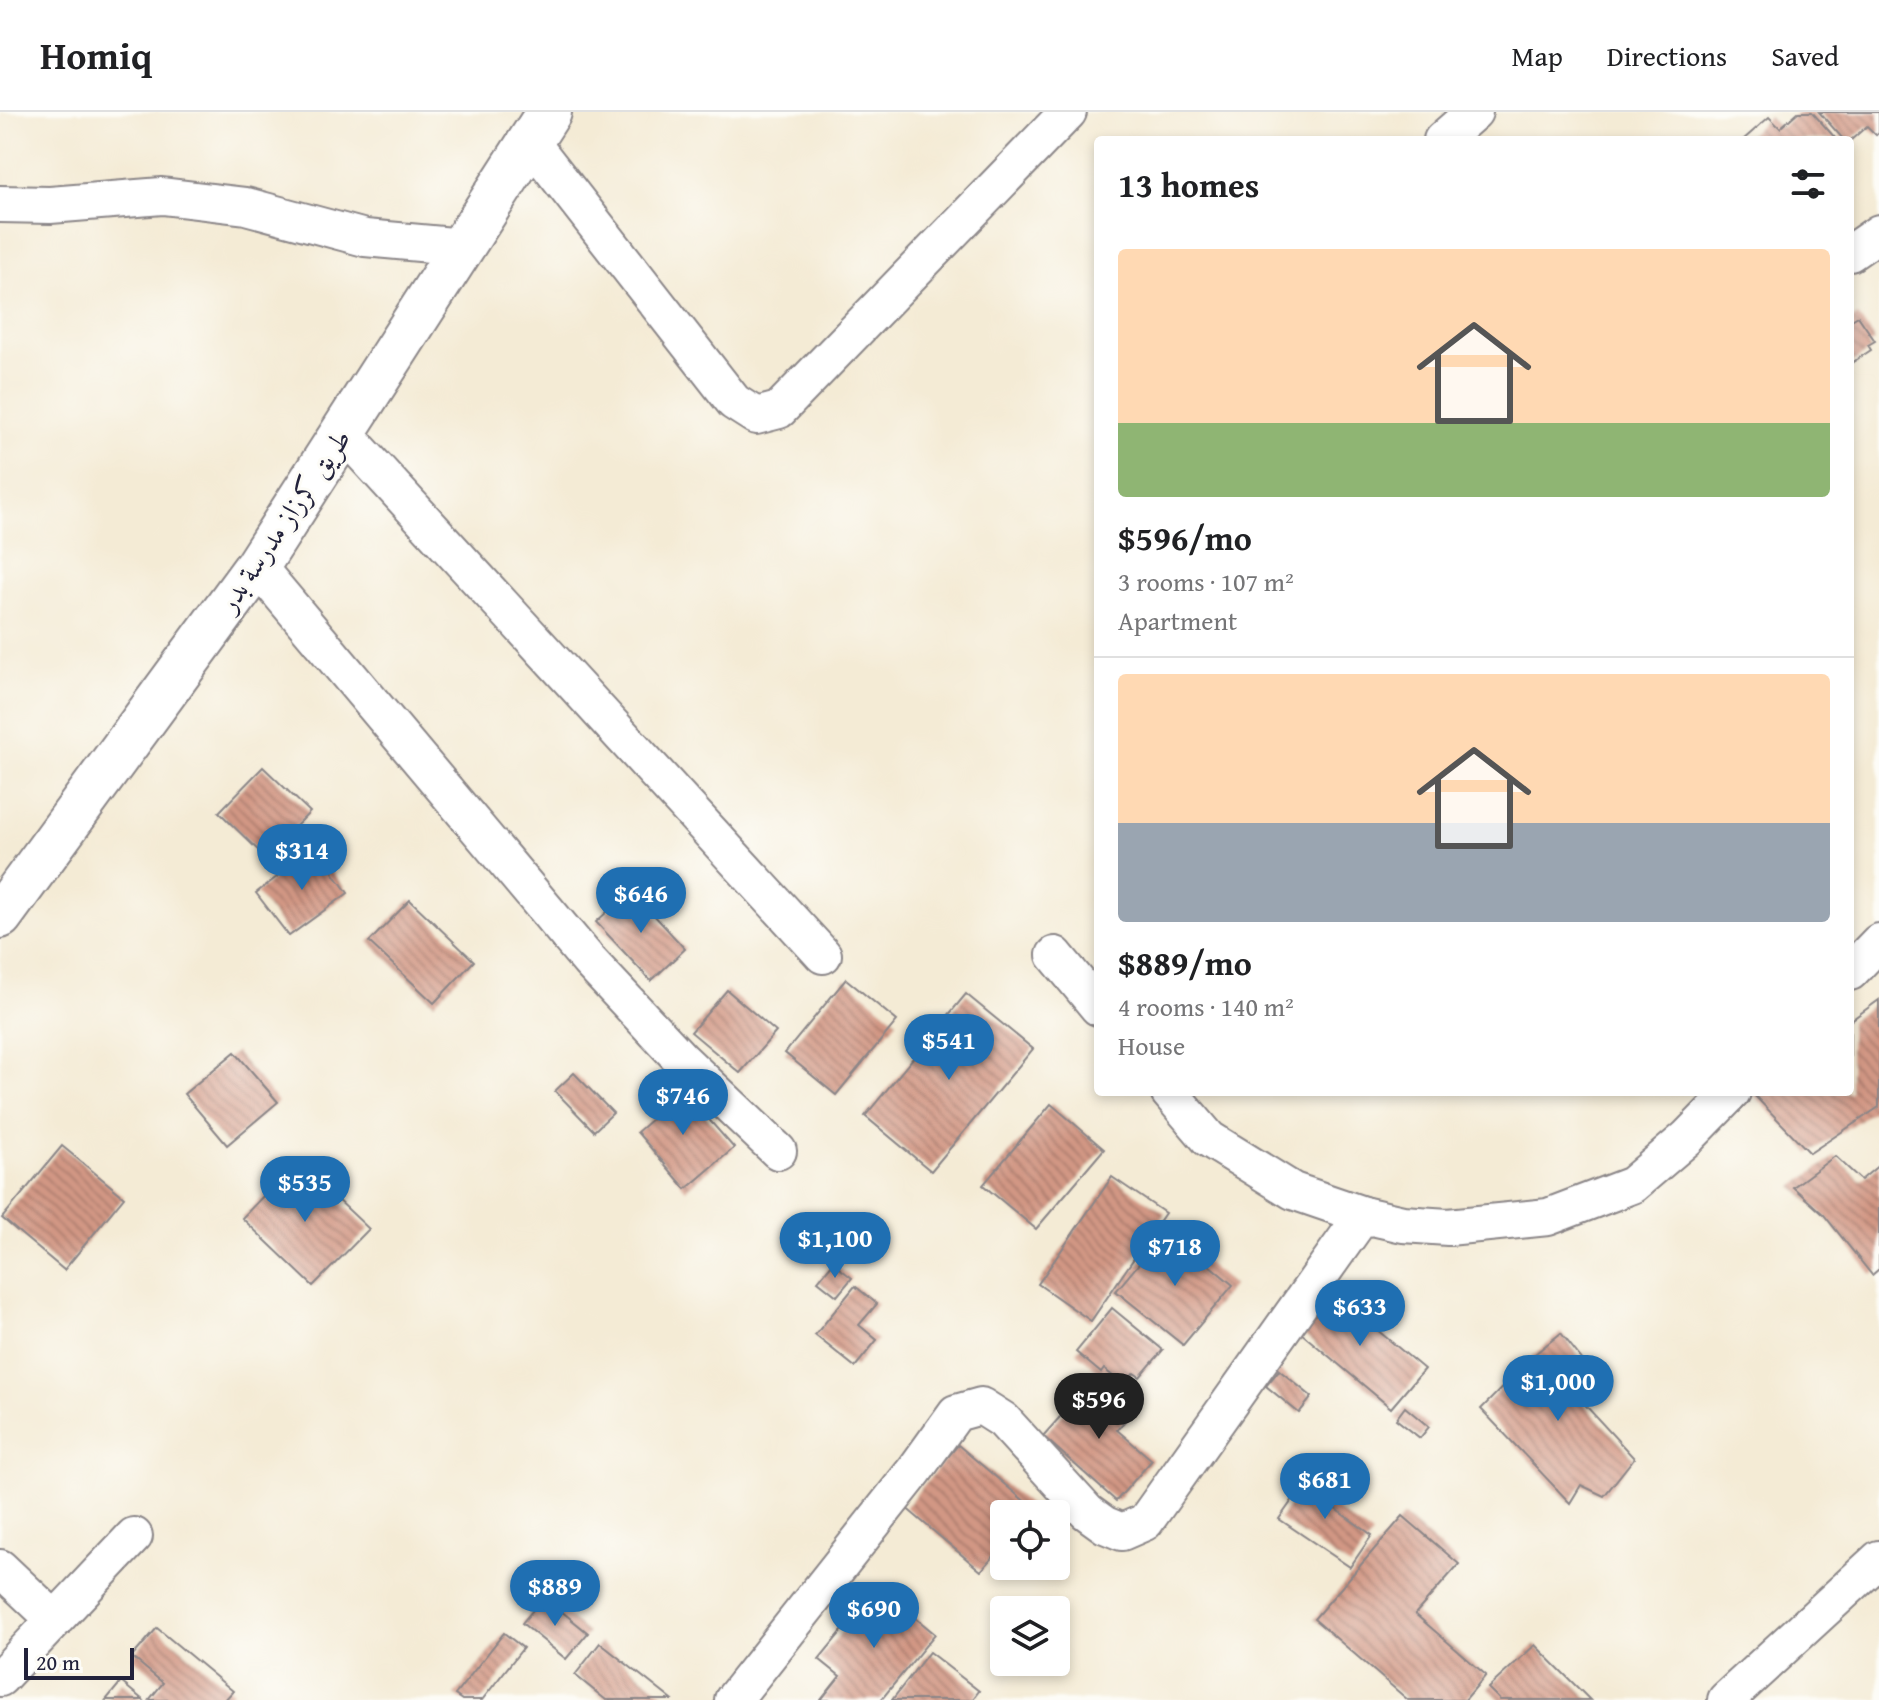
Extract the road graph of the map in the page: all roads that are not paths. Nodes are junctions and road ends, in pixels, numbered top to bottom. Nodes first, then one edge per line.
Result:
1 (1068, 112) edge
2 (1474, 112) edge
3 (540, 126) edge
4 (1447, 136) edge
5 (0, 204) edge
6 (1879, 233) edge
7 (464, 247) junction
8 (1854, 250) edge
9 (343, 432) junction
10 (257, 566) junction
11 (0, 916) edge
12 (1879, 942) edge
13 (823, 955) dead end
14 (1055, 955) dead end
15 (1854, 968) edge
16 (1094, 1002) edge
17 (1172, 1096) edge
18 (1728, 1096) edge
19 (778, 1151) dead end
20 (1363, 1215) junction
21 (134, 1536) dead end
22 (1879, 1559) edge
23 (0, 1568) edge
24 (54, 1619) junction
25 (0, 1678) edge
26 (733, 1700) edge
27 (1726, 1700) edge

1 - 3 street
2 - 4 street
3 - 7 street, طريق كرزاز مدرسة بدر
5 - 7 street
6 - 8 street
7 - 9 street, طريق كرزاز مدرسة بدر
9 - 10 street, طريق كرزاز مدرسة بدر
9 - 13 street
10 - 11 street, طريق كرزاز مدرسة بدر
10 - 19 street
12 - 15 street
14 - 16 street
17 - 20 street
18 - 20 street
20 - 26 street
21 - 24 street
22 - 27 street
23 - 24 street
24 - 25 street

